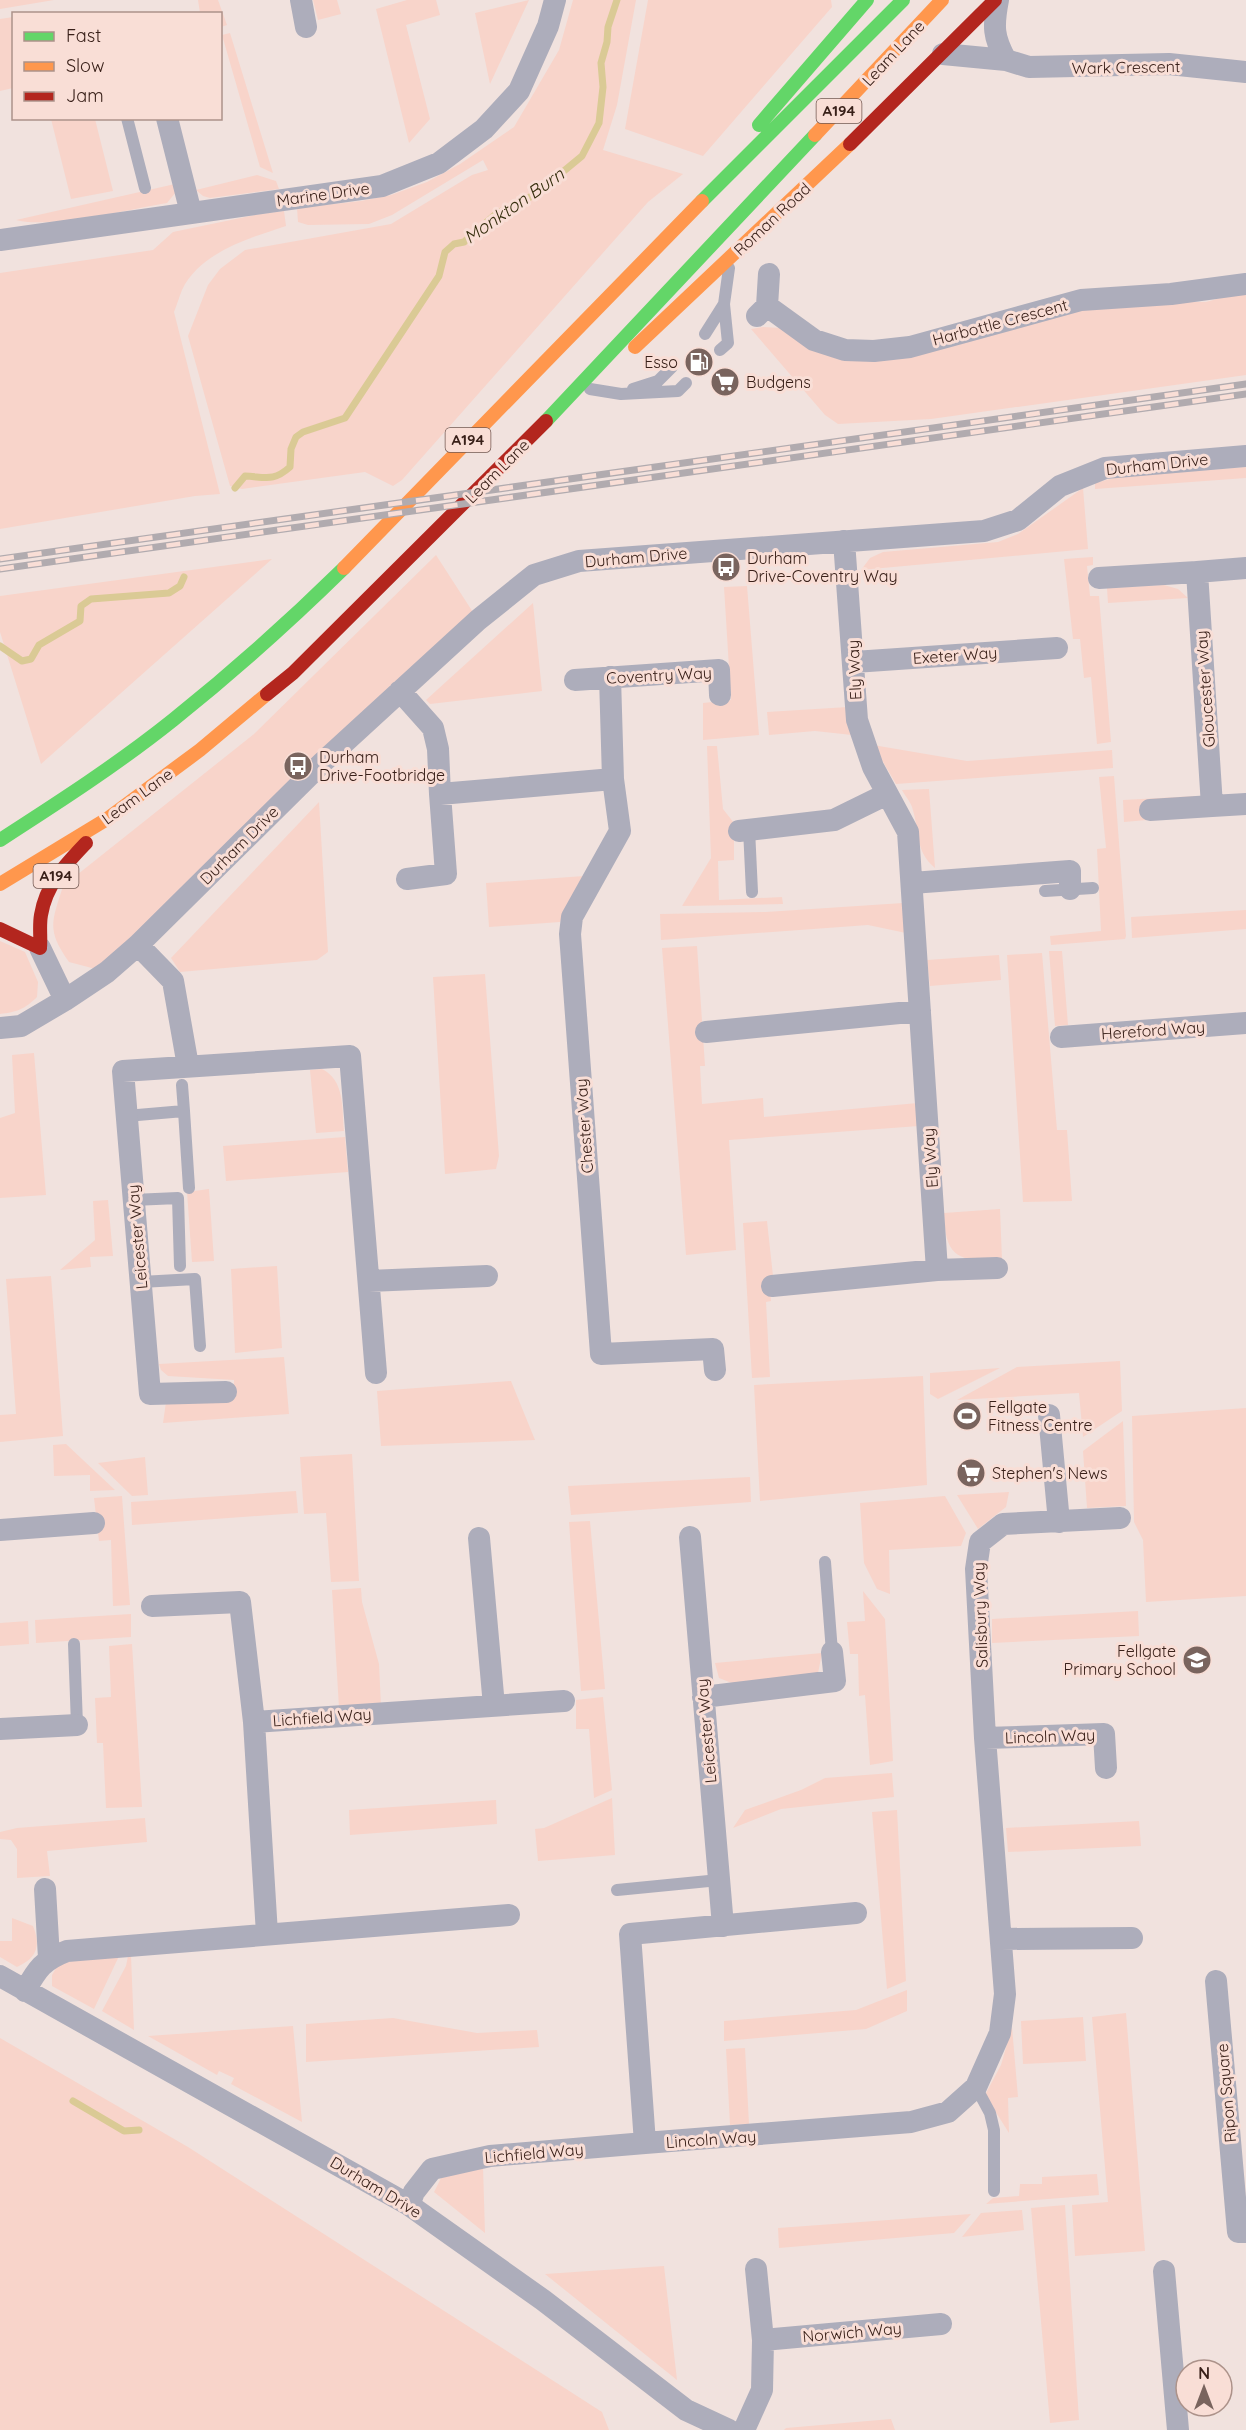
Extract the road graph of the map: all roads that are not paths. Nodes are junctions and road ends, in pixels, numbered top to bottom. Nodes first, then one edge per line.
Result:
1 (300, 0) edge
2 (555, 0) edge
3 (867, 0) edge
4 (903, 0) edge
5 (942, 0) edge
6 (996, 0) edge
7 (306, 27) dead end
8 (943, 54) junction
9 (1006, 60) junction
10 (1246, 72) edge
11 (128, 120) edge
12 (168, 120) edge
13 (145, 188) dead end
14 (750, 207) junction
15 (191, 213) junction
16 (1, 237) edge
17 (730, 258) junction
18 (634, 268) junction
19 (769, 274) dead end
20 (1246, 284) edge
21 (724, 304) junction
22 (705, 334) dead end
23 (720, 350) dead end
24 (672, 367) dead end
25 (686, 382) dead end
26 (590, 389) junction
27 (621, 394) junction
28 (540, 428) junction
29 (1246, 456) edge
30 (844, 541) junction
31 (1246, 568) edge
32 (1197, 572) junction
33 (1099, 578) dead end
34 (1057, 648) dead end
35 (854, 662) junction
36 (610, 677) junction
37 (576, 680) dead end
38 (400, 691) junction
39 (720, 695) dead end
40 (613, 779) junction
41 (440, 794) junction
42 (887, 794) junction
43 (1246, 804) edge
44 (1212, 806) junction
45 (1150, 810) dead end
46 (107, 819) junction
47 (744, 830) joint
48 (0, 840) edge
49 (407, 879) dead end
50 (912, 883) junction
51 (0, 884) edge
52 (1093, 888) dead end
53 (1070, 889) junction
54 (1045, 891) dead end
55 (752, 892) dead end
56 (0, 929) edge
57 (138, 945) junction
58 (40, 948) junction
59 (65, 1000) junction
60 (920, 1011) junction
61 (1246, 1023) edge
62 (0, 1028) edge
63 (706, 1032) dead end
64 (1061, 1036) dead end
65 (185, 1076) junction
66 (184, 1111) junction
67 (126, 1116) junction
68 (189, 1188) dead end
69 (133, 1200) junction
70 (180, 1266) dead end
71 (997, 1268) dead end
72 (937, 1270) junction
73 (487, 1276) dead end
74 (369, 1281) junction
75 (141, 1282) junction
76 (772, 1286) dead end
77 (200, 1346) dead end
78 (715, 1370) dead end
79 (376, 1373) dead end
80 (226, 1392) dead end
81 (1049, 1415) dead end
82 (1120, 1518) dead end
83 (1059, 1522) junction
84 (94, 1523) dead end
85 (0, 1530) edge
86 (690, 1537) dead end
87 (480, 1538) dead end
88 (825, 1562) dead end
89 (152, 1606) dead end
90 (74, 1644) dead end
91 (832, 1652) joint
92 (703, 1697) junction
93 (564, 1701) dead end
94 (494, 1706) junction
95 (254, 1722) junction
96 (77, 1725) joint
97 (0, 1729) edge
98 (985, 1738) junction
99 (1106, 1768) dead end
100 (719, 1880) junction
101 (45, 1889) dead end
102 (618, 1890) dead end
103 (856, 1914) dead end
104 (510, 1915) dead end
105 (723, 1926) junction
106 (267, 1934) junction
107 (1132, 1938) dead end
108 (1001, 1939) junction
109 (49, 1958) junction
110 (0, 1976) edge
111 (1216, 1981) dead end
112 (25, 1991) junction
113 (976, 2087) junction
114 (645, 2143) junction
115 (994, 2191) dead end
116 (409, 2205) junction
117 (1246, 2232) edge
118 (756, 2269) dead end
119 (1164, 2271) dead end
120 (941, 2324) dead end
121 (763, 2340) junction
122 (729, 2430) edge
123 (744, 2430) edge
124 (1178, 2430) edge

1 - 7 street
2 - 15 street, Marine Drive
3 - 18 main road
4 - 18 main road, Leam Lane / A194
5 - 14 main road, Leam Lane / A194
6 - 8 main road, Roman Road
6 - 9 street
8 - 9 street, Wark Crescent
8 - 17 main road, Roman Road
9 - 10 street, Wark Crescent
11 - 13 lane
12 - 15 street
14 - 17 main road, A194
14 - 28 main road, Leam Lane / A194
15 - 16 street, Marine Drive
17 - 21 lane
17 - 26 main road, Roman Road
18 - 48 main road, Leam Lane / A194
19 - 20 street, Harbottle Crescent
21 - 22 lane
21 - 23 lane
24 - 27 lane
25 - 27 lane
26 - 27 lane
26 - 28 main road, Roman Road
28 - 46 main road, Leam Lane / A194
29 - 30 street, Durham Drive
30 - 35 street, Ely Way
30 - 38 street, Durham Drive
31 - 32 street
32 - 33 street
32 - 44 street, Gloucester Way
34 - 35 street, Exeter Way
35 - 42 street, Ely Way
36 - 37 street, Coventry Way
36 - 39 street, Coventry Way
36 - 40 street, Chester Way
38 - 41 street
38 - 57 street, Durham Drive
40 - 41 street
40 - 78 street, Chester Way
41 - 49 street
42 - 47 street
42 - 50 street, Ely Way
43 - 44 street
44 - 45 street
46 - 51 main road, Leam Lane / A194
46 - 58 main road, A194
47 - 55 lane
50 - 53 street
50 - 60 street, Ely Way
52 - 53 lane
53 - 54 lane
56 - 58 main road
57 - 59 street, Durham Drive
57 - 65 street
58 - 59 street
59 - 62 street, Durham Drive
60 - 63 street
60 - 72 street, Ely Way
61 - 64 street, Hereford Way
65 - 66 lane
65 - 67 street, Leicester Way
65 - 74 street, Leicester Way
66 - 67 lane
66 - 68 lane
67 - 69 street, Leicester Way
69 - 70 lane
69 - 75 street, Leicester Way
71 - 72 street
72 - 76 street
73 - 74 street
74 - 79 street, Leicester Way
75 - 77 lane
75 - 80 street, Leicester Way
81 - 83 street
82 - 83 street, Salisbury Way
83 - 98 street, Salisbury Way
84 - 85 street
86 - 92 street, Leicester Way
87 - 94 street
88 - 91 lane
89 - 95 street
90 - 96 lane
91 - 92 street
92 - 100 street, Leicester Way
93 - 94 street, Lichfield Way
94 - 95 street, Lichfield Way
95 - 106 street, Lichfield Way
96 - 97 street
98 - 99 street, Lincoln Way
98 - 108 street, Lincoln Way
100 - 102 lane
100 - 105 street, Leicester Way
101 - 109 street
103 - 105 street, Lincoln Way
104 - 106 street
105 - 114 street, Lincoln Way
106 - 109 street
107 - 108 street
108 - 113 street, Lincoln Way
109 - 112 street
110 - 112 street, Durham Drive
111 - 117 street, Ripon Square
112 - 116 street, Durham Drive
113 - 114 street, Lincoln Way
113 - 115 lane
114 - 116 street, Lichfield Way
116 - 122 street, Durham Drive
118 - 121 street
119 - 124 street
120 - 121 street, Norwich Way
121 - 123 street

